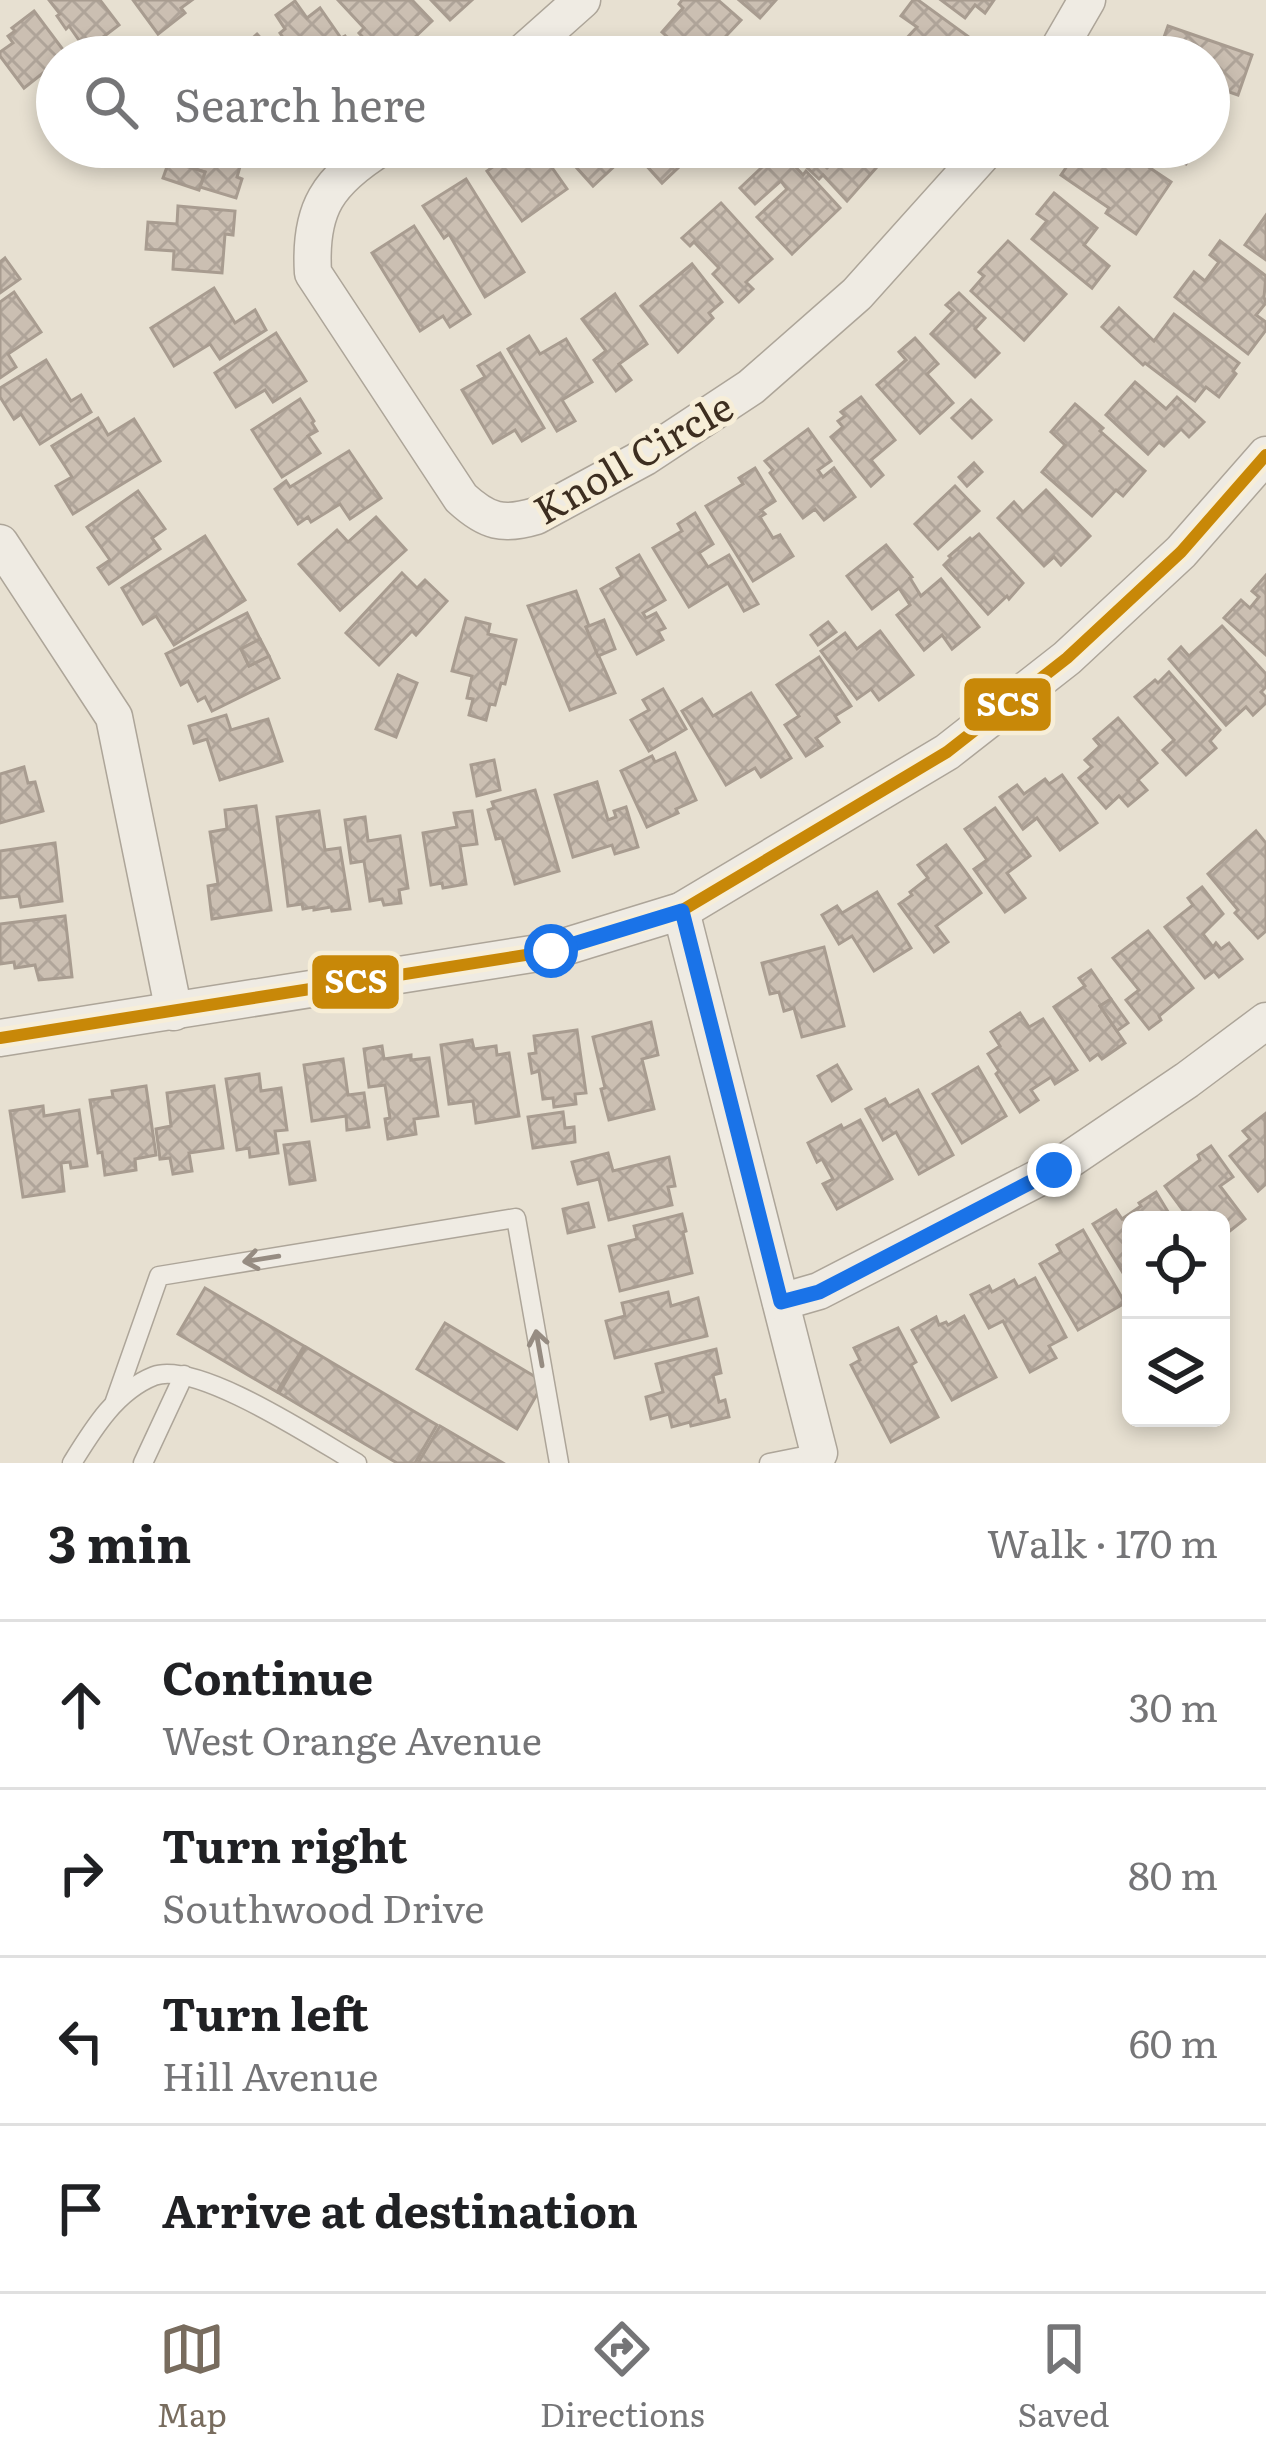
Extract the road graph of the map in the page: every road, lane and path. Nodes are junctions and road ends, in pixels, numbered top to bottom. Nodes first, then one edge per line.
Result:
1 (583, 0) edge
2 (1087, 0) edge
3 (542, 36) edge
4 (1066, 36) edge
5 (350, 168) edge
6 (970, 168) edge
7 (1266, 455) edge
8 (0, 543) edge
9 (682, 911) junction
10 (174, 1012) junction
11 (1266, 1022) edge
12 (0, 1038) edge
13 (781, 1302) junction
14 (184, 1375) junction
15 (115, 1401) junction
16 (819, 1454) joint
17 (72, 1463) edge
18 (143, 1463) edge
19 (358, 1463) edge
20 (559, 1463) edge
21 (769, 1463) edge

1 - 3 street
2 - 4 street
5 - 6 street, Knoll Circle
7 - 9 street
8 - 10 street
9 - 10 street
9 - 13 street
10 - 12 street
11 - 13 street
13 - 16 street
14 - 15 lane
14 - 18 lane
14 - 19 lane
15 - 17 lane
20 -> 15 lane
16 - 21 lane

